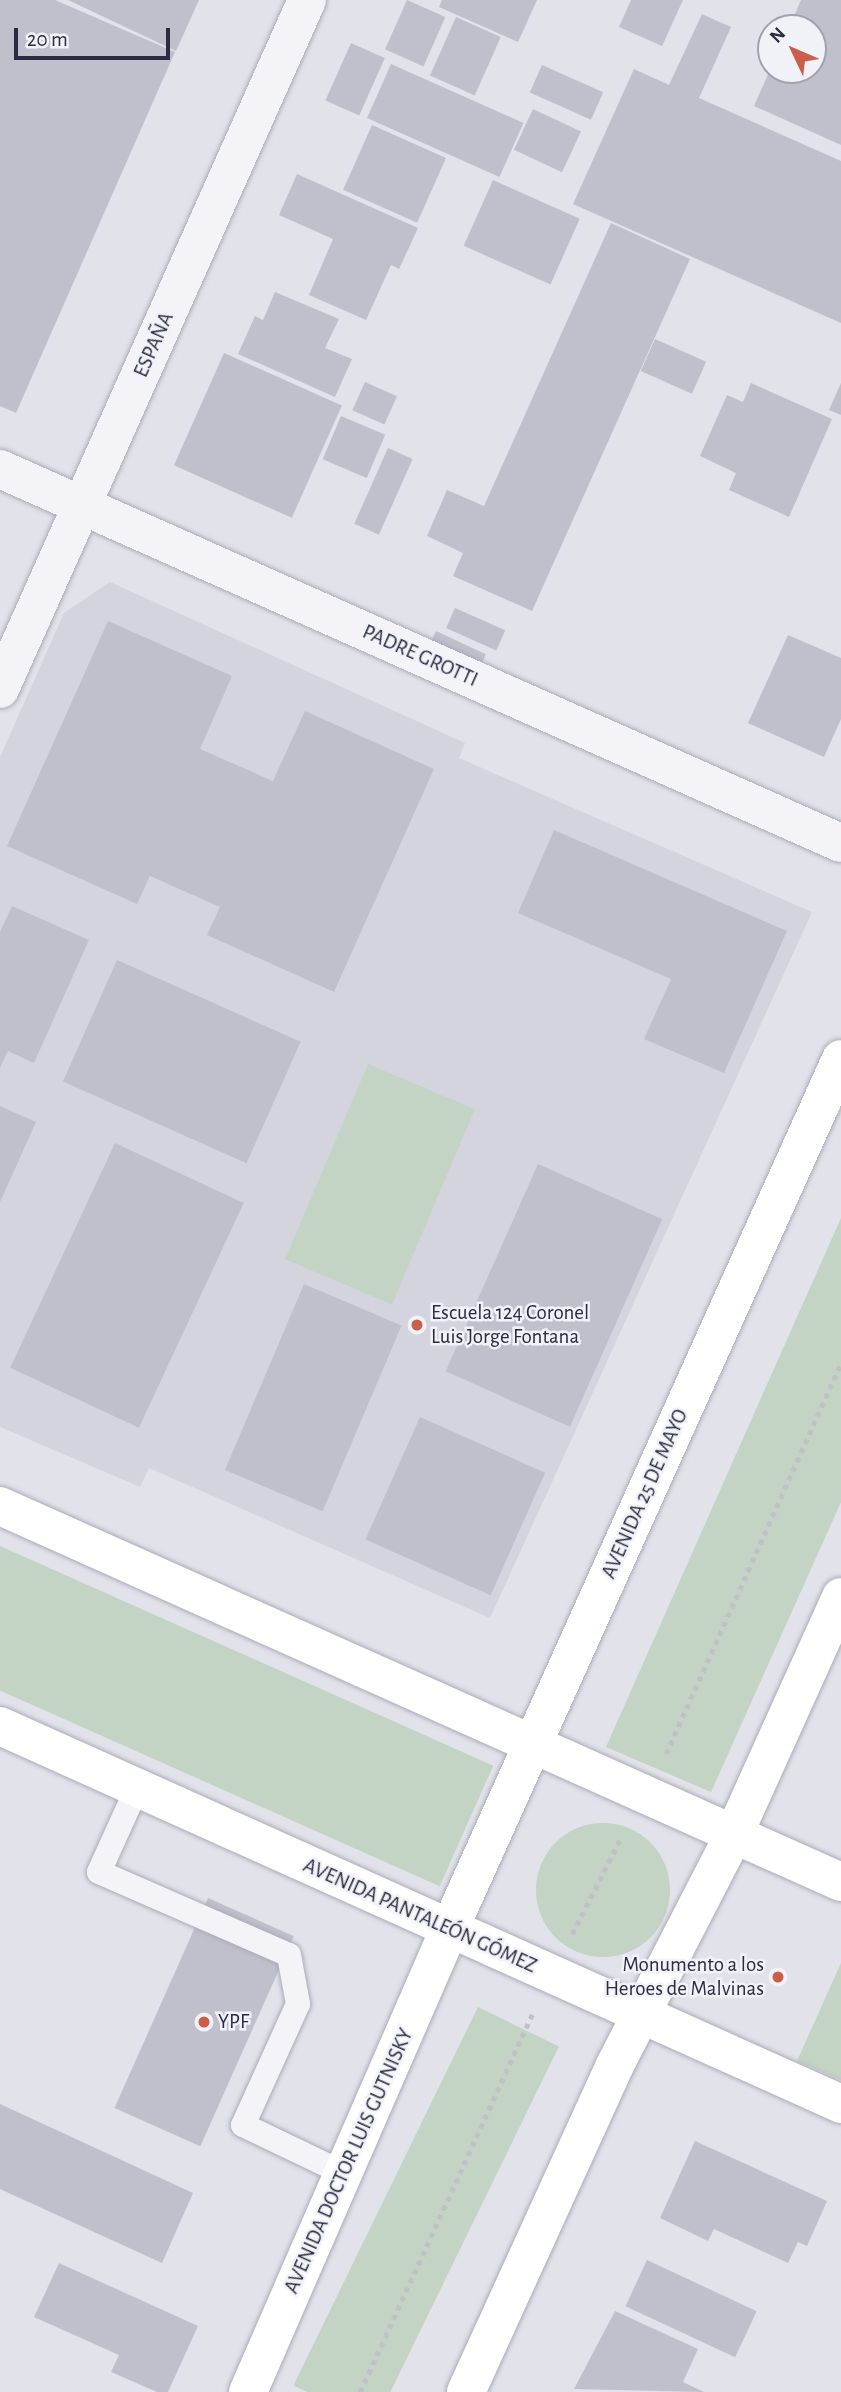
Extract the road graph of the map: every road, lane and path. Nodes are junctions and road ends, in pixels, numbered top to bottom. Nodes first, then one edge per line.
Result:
1 (307, 0) edge
2 (0, 469) edge
3 (83, 506) junction
4 (0, 689) edge
5 (841, 843) edge
6 (841, 1059) edge
7 (841, 1362) edge
8 (0, 1506) edge
9 (841, 1597) edge
10 (0, 1726) edge
11 (532, 1744) junction
12 (137, 1788) junction
13 (643, 1794) junction
14 (734, 1834) junction
15 (841, 1882) edge
16 (449, 1930) junction
17 (551, 1976) junction
18 (640, 2015) junction
19 (841, 2104) edge
20 (343, 2173) junction
21 (248, 2392) edge
22 (360, 2392) edge
23 (466, 2392) edge

1 - 3 street, ESPAÑA
2 - 3 street, PADRE GROTTI
3 - 4 street, ESPAÑA
3 - 5 street, PADRE GROTTI
6 - 11 main road, AVENIDA 25 DE MAYO
7 - 13 path
8 - 11 main road
9 - 14 main road
10 - 12 main road, AVENIDA PANTALEÓN GÓMEZ
11 - 13 main road
11 - 16 main road, AVENIDA 25 DE MAYO
12 - 16 main road, AVENIDA PANTALEÓN GÓMEZ
12 - 20 lane
13 - 14 main road
13 - 17 path
14 - 15 main road
14 - 18 main road
16 - 17 main road, AVENIDA PANTALEÓN GÓMEZ
16 - 20 main road, AVENIDA DOCTOR LUIS GUTNISKY
17 - 18 main road, AVENIDA PANTALEÓN GÓMEZ
17 - 22 path
18 - 19 main road, AVENIDA PANTALEÓN GÓMEZ
18 - 23 main road
20 - 21 main road, AVENIDA DOCTOR LUIS GUTNISKY

